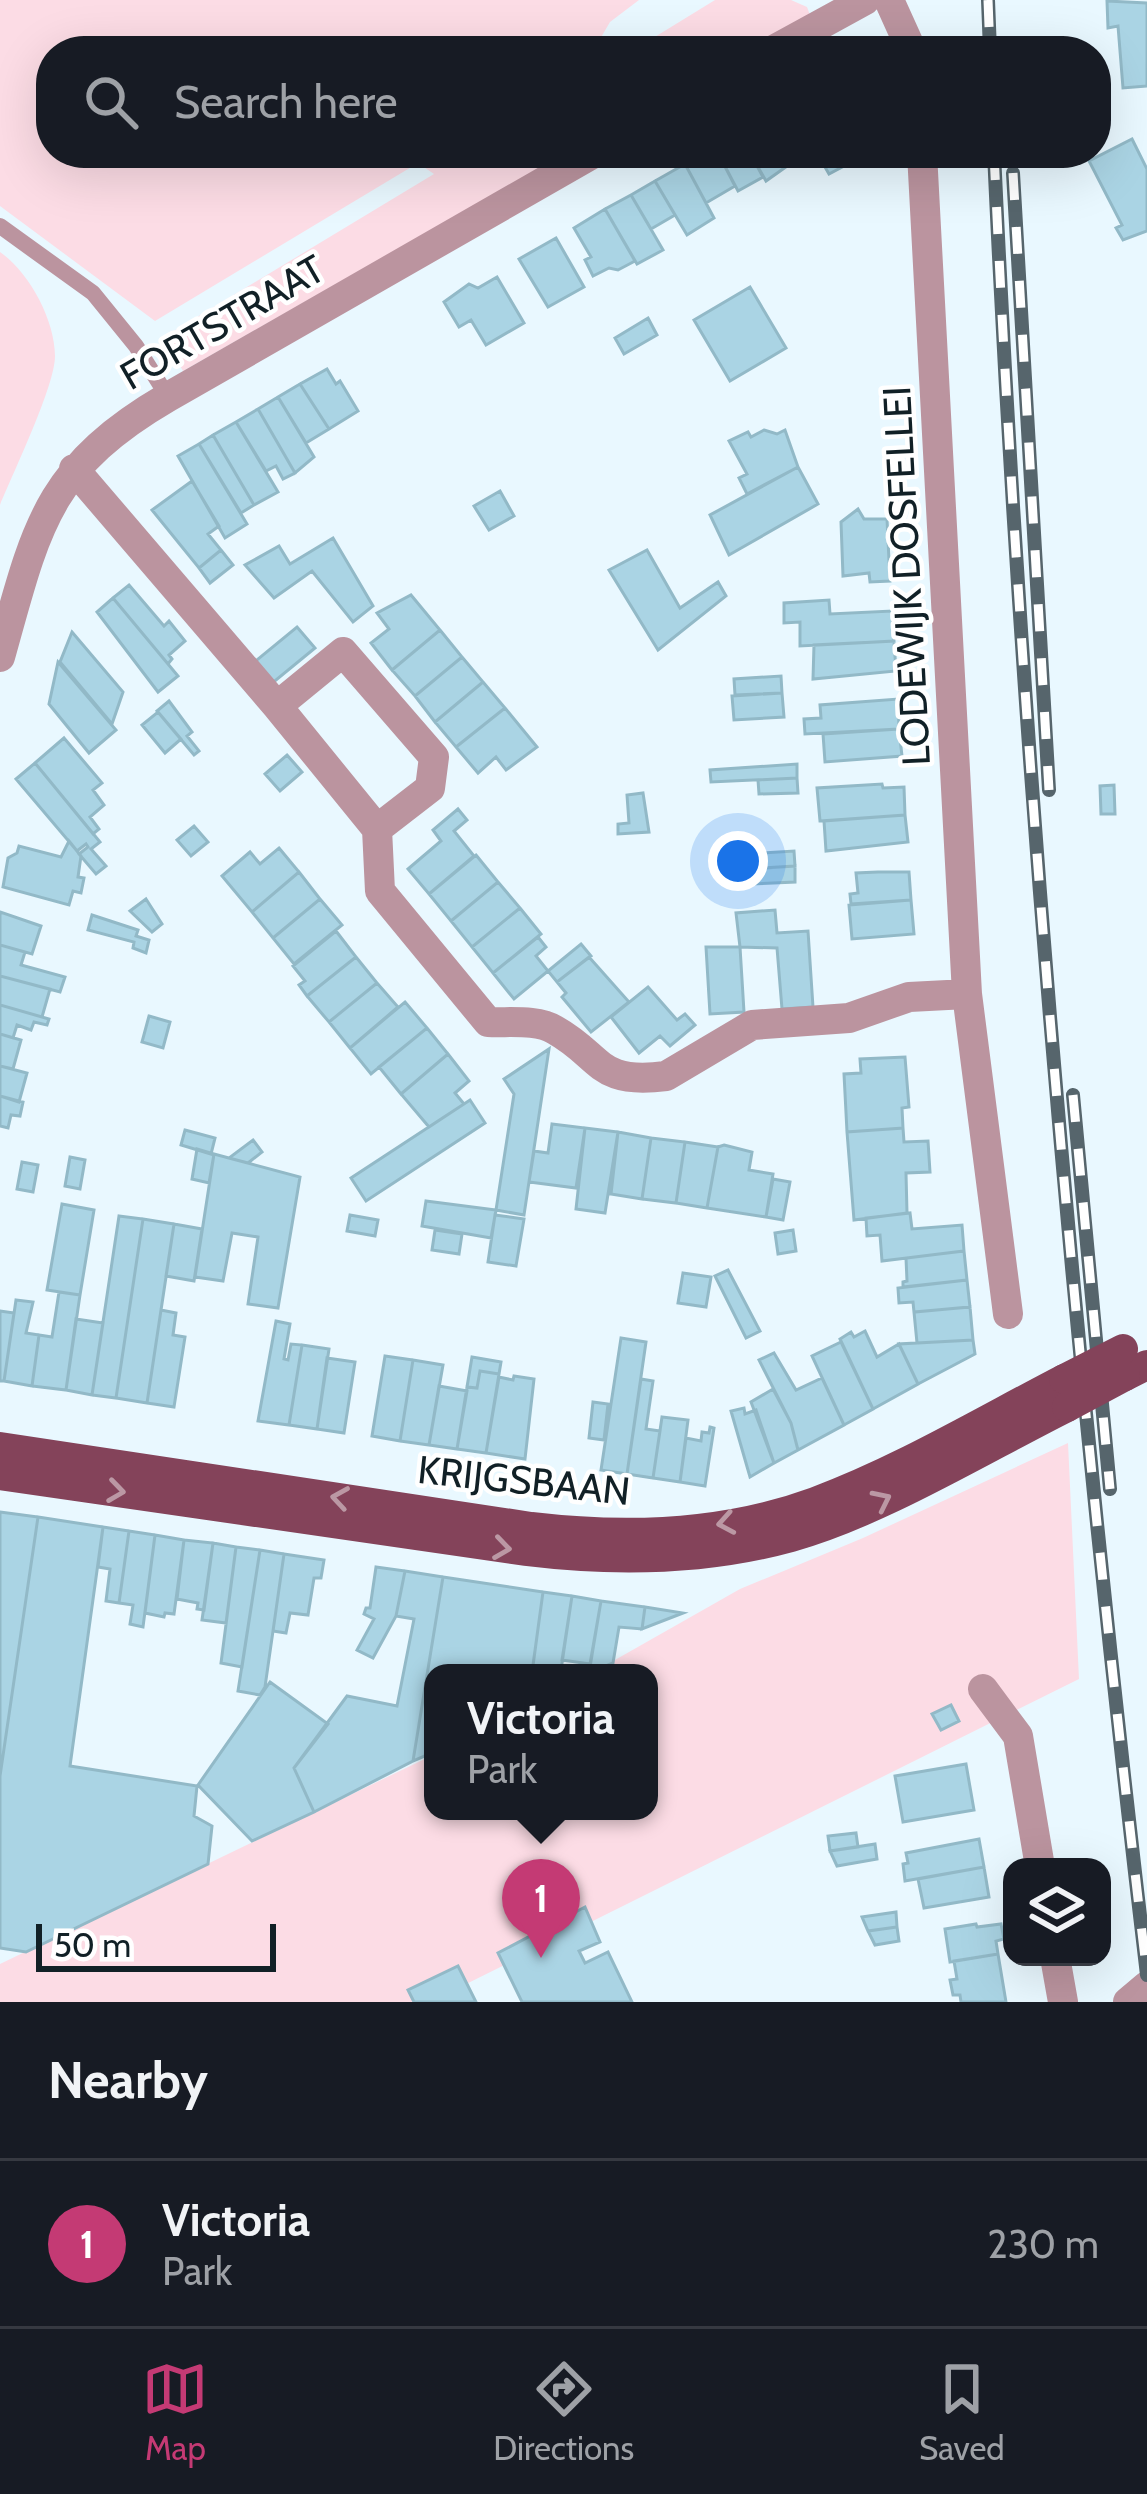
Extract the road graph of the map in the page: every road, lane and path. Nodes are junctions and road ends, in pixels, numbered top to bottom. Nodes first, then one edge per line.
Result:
1 (865, 0) edge
2 (889, 0) edge
3 (799, 36) edge
4 (905, 36) edge
5 (568, 168) edge
6 (923, 168) edge
7 (0, 226) edge
8 (168, 397) junction
9 (74, 469) junction
10 (0, 657) edge
11 (277, 706) junction
12 (377, 829) junction
13 (967, 994) junction
14 (1009, 1314) dead end
15 (1135, 1357) edge
16 (1065, 1393) junction
17 (0, 1447) edge
18 (0, 1474) edge
19 (983, 1689) dead end
20 (1038, 1858) edge
21 (1057, 1966) edge
22 (1147, 1986) edge
23 (1063, 2002) edge
24 (1128, 2002) edge

1 - 3 street
2 - 4 street
5 - 8 street, FORTSTRAAT
6 - 13 street, LODEWIJK DOSFELLEI
7 - 8 lane
8 - 9 street, FORTSTRAAT
9 - 10 street, FORTSTRAAT
9 - 11 street
11 - 12 street
11 - 12 street
12 - 13 street
13 - 14 street, LODEWIJK DOSFELLEI
15 - 16 main road, KRIJGSBAAN, bridge
16 -> 17 main road, KRIJGSBAAN
18 -> 16 main road, KRIJGSBAAN
19 - 20 street
21 - 23 street
22 - 24 street

